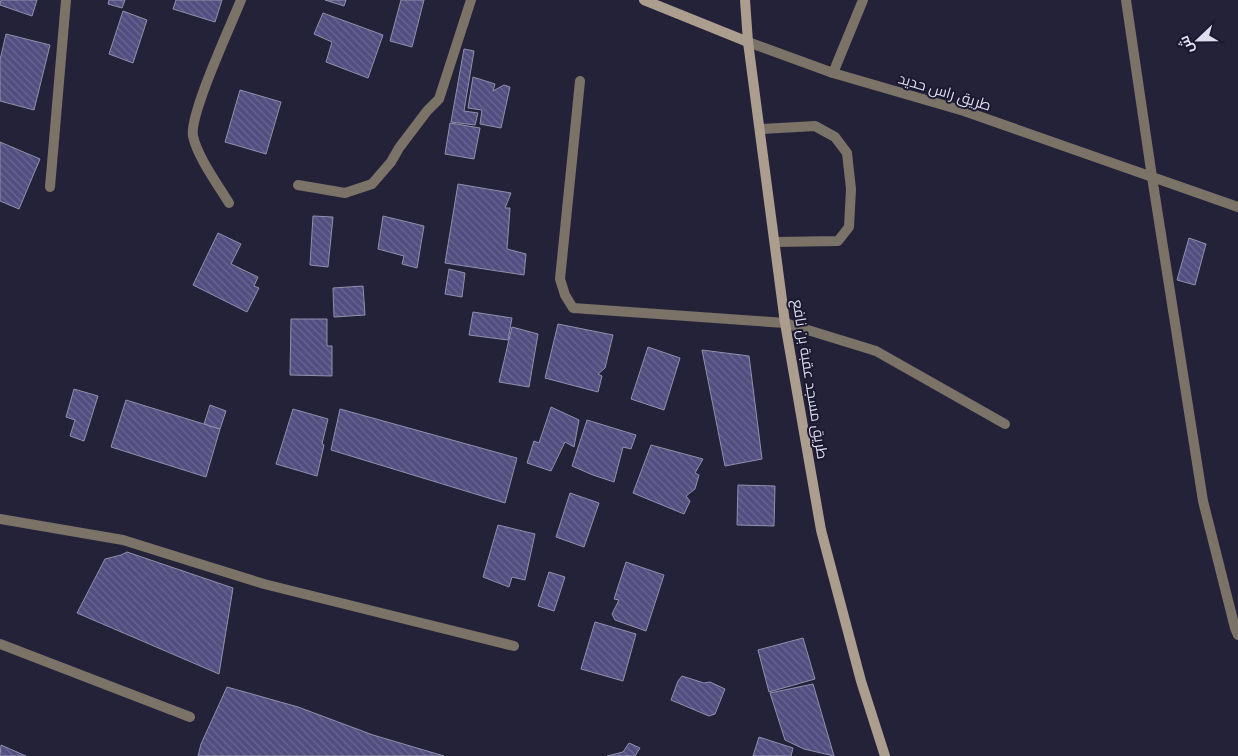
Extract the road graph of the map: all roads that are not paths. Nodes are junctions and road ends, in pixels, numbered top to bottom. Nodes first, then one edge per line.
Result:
1 (66, 0) edge
2 (241, 0) edge
3 (470, 0) edge
4 (644, 0) edge
5 (745, 0) edge
6 (863, 0) edge
7 (1126, 0) edge
8 (748, 42) junction
9 (833, 73) junction
10 (580, 82) dead end
11 (760, 129) junction
12 (1152, 177) junction
13 (298, 185) dead end
14 (50, 187) dead end
15 (229, 203) dead end
16 (1238, 207) edge
17 (776, 242) junction
18 (785, 323) junction
19 (1005, 424) dead end
20 (0, 519) edge
21 (1238, 635) edge
22 (0, 644) edge
23 (514, 646) dead end
24 (190, 717) dead end
25 (885, 756) edge

1 - 14 street
2 - 15 street
3 - 13 street
4 - 8 street, طريق راس حديد
5 - 8 street, طريق مسجد عقبة بن نافع
6 - 9 street
7 - 12 street
8 - 9 street, طريق راس حديد
8 - 11 street, طريق مسجد عقبة بن نافع
9 - 12 street, طريق راس حديد
10 - 18 street
11 - 17 street, طريق مسجد عقبة بن نافع
11 - 17 street
12 - 16 street, طريق راس حديد
12 - 21 street
17 - 18 street, طريق مسجد عقبة بن نافع
18 - 19 street
18 - 25 street, طريق مسجد عقبة بن نافع
20 - 23 street
22 - 24 street

